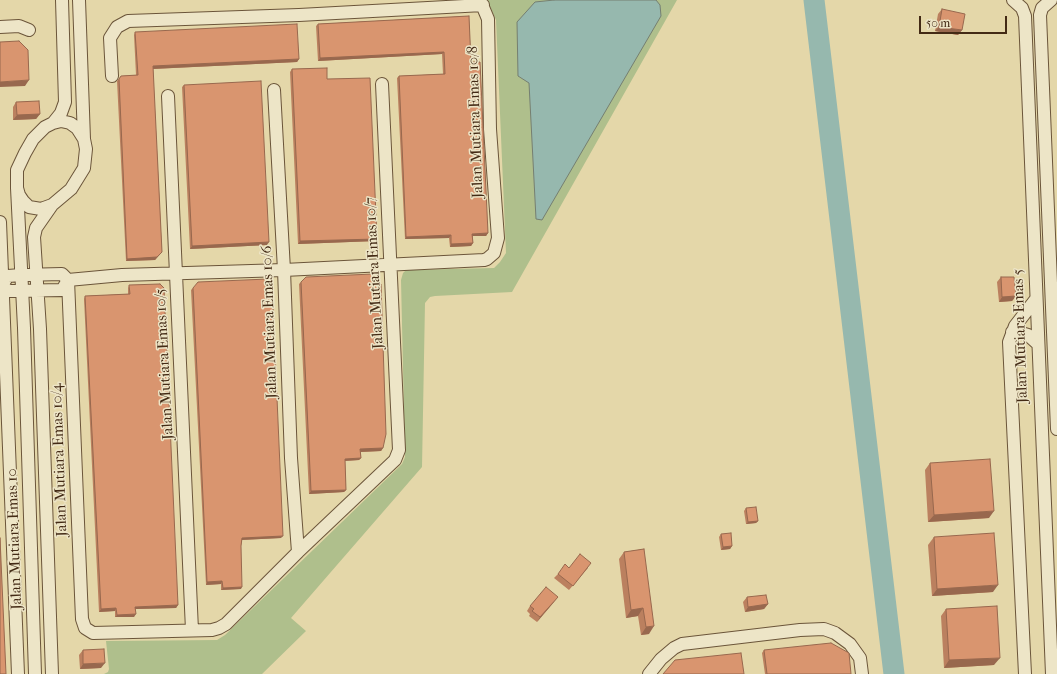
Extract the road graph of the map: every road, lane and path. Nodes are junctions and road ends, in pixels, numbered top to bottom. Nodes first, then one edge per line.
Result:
1 (1013, 0) edge
2 (1051, 0) edge
3 (61, 1) edge
4 (80, 1) edge
5 (482, 3) edge
6 (0, 27) edge
7 (29, 30) dead end
8 (112, 76) dead end
9 (382, 84) dead end
10 (274, 90) dead end
11 (168, 96) dead end
12 (65, 102) junction
13 (82, 104) junction
14 (53, 123) junction
15 (84, 139) junction
16 (17, 188) junction
17 (52, 205) junction
18 (0, 222) edge
19 (391, 265) junction
20 (284, 270) junction
21 (176, 274) junction
22 (21, 275) junction
23 (36, 275) junction
24 (68, 280) junction
25 (1, 285) edge
26 (22, 291) junction
27 (38, 291) junction
28 (1036, 299) junction
29 (1012, 332) junction
30 (1038, 344) junction
31 (1057, 429) edge
32 (298, 552) junction
33 (1052, 574) edge
34 (192, 630) junction
35 (653, 669) edge
36 (18, 674) edge
37 (35, 674) edge
38 (52, 674) edge
39 (862, 674) edge
40 (1025, 674) edge
41 (1052, 674) edge

1 - 28 street, Jalan Mutiara Emas 5
2 - 31 street
3 - 12 street
4 - 13 street
5 - 8 street
5 - 19 street, Jalan Mutiara Emas 10/8
6 - 7 street
9 - 19 street, Jalan Mutiara Emas 10/7
10 - 20 street, Jalan Mutiara Emas 10/6
11 - 21 street, Jalan Mutiara Emas 10/5
12 - 13 street
12 - 14 street
13 - 15 street
14 - 15 street
14 - 16 street
15 - 17 street
16 - 17 street
16 - 22 street, Jalan Mutiara Emas 10
17 - 23 street
18 - 25 street
19 - 20 street
19 - 32 street, Jalan Mutiara Emas 10/7
20 - 21 street
20 - 32 street, Jalan Mutiara Emas 10/6
21 - 24 street
21 - 34 street, Jalan Mutiara Emas 10/5
22 - 23 street
22 - 25 street
22 - 26 street, Jalan Mutiara Emas 10
23 - 24 street
23 - 27 street
24 - 27 street
24 - 34 street, Jalan Mutiara Emas 10/4
25 - 26 street
25 - 36 street
26 - 27 street
26 - 37 street, Jalan Mutiara Emas 10
27 - 38 street
28 - 29 street
28 - 30 street, Jalan Mutiara Emas 5
29 - 30 street
29 - 40 street, Jalan Mutiara Emas 5
30 - 33 street, Jalan Mutiara Emas 5
32 - 34 street
33 - 41 street, Jalan Mutiara Emas 5
35 - 39 street

